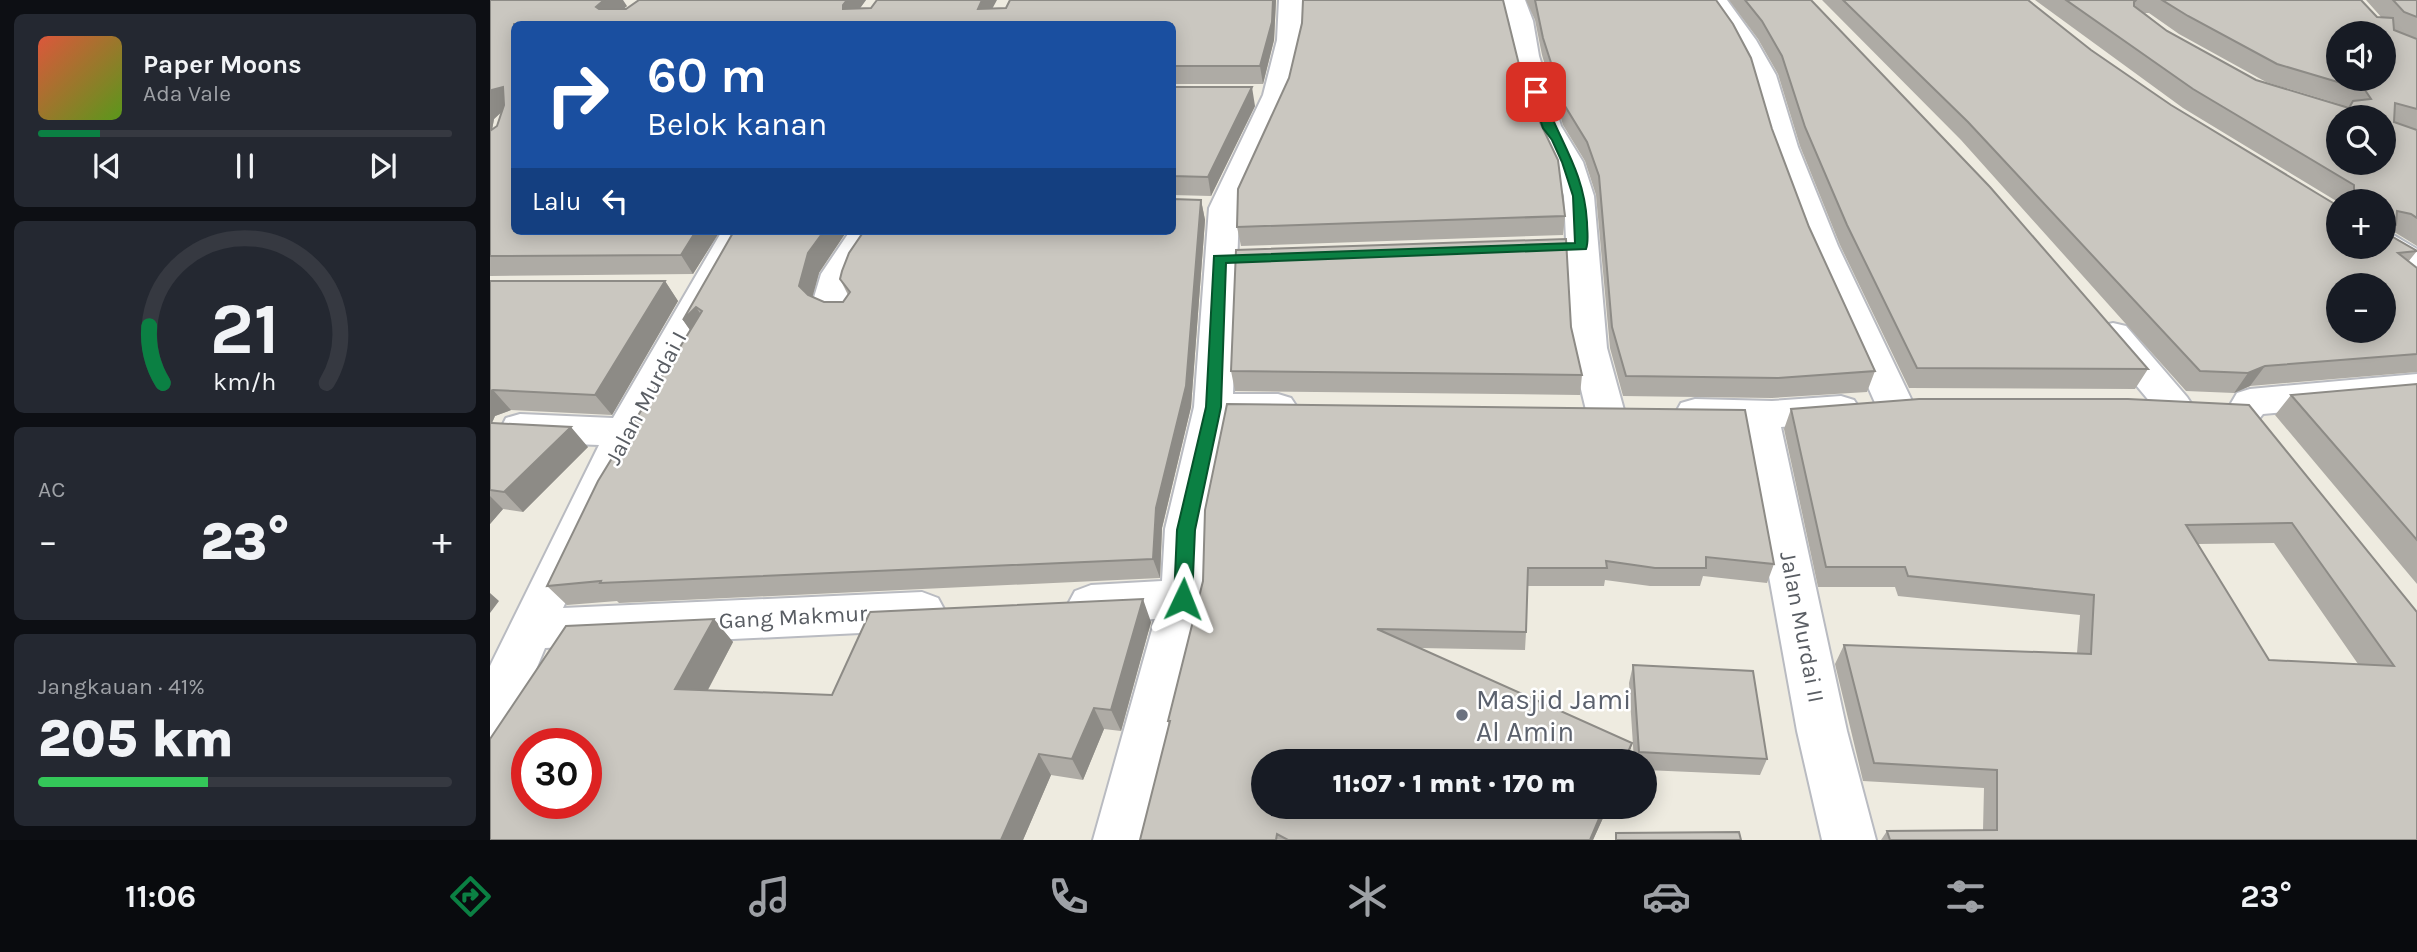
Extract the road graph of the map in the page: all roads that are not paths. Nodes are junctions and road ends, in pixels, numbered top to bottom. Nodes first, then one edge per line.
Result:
1 (1291, 0) edge
2 (1513, 0) edge
3 (1715, 0) edge
4 (734, 235) edge
5 (863, 235) edge
6 (2396, 250) edge
7 (2417, 263) edge
8 (841, 311) edge
9 (2094, 312) edge
10 (2417, 387) edge
11 (2126, 405) edge
12 (1213, 407) junction
13 (1308, 407) edge
14 (2174, 407) junction
15 (1565, 410) edge
16 (1633, 411) junction
17 (1759, 413) junction
18 (511, 427) edge
19 (626, 432) junction
20 (1183, 599) junction
21 (1044, 606) edge
22 (961, 610) edge
23 (530, 629) junction
24 (490, 721) edge
25 (1120, 840) edge
26 (1849, 840) edge

1 - 12 street
2 - 16 street
3 - 17 street
4 - 19 street, Jalan Murdai I
5 - 8 street
6 - 7 street
9 - 14 street
10 - 14 street
11 - 14 street
12 - 13 street
12 - 20 street
15 - 16 street
16 - 17 street
17 - 26 street, Jalan Murdai II
18 - 19 street
19 - 23 street, Jalan Murdai I
20 - 21 street
20 - 25 street
22 - 23 street, Gang Makmur
23 - 24 street, Jalan Murdai I

